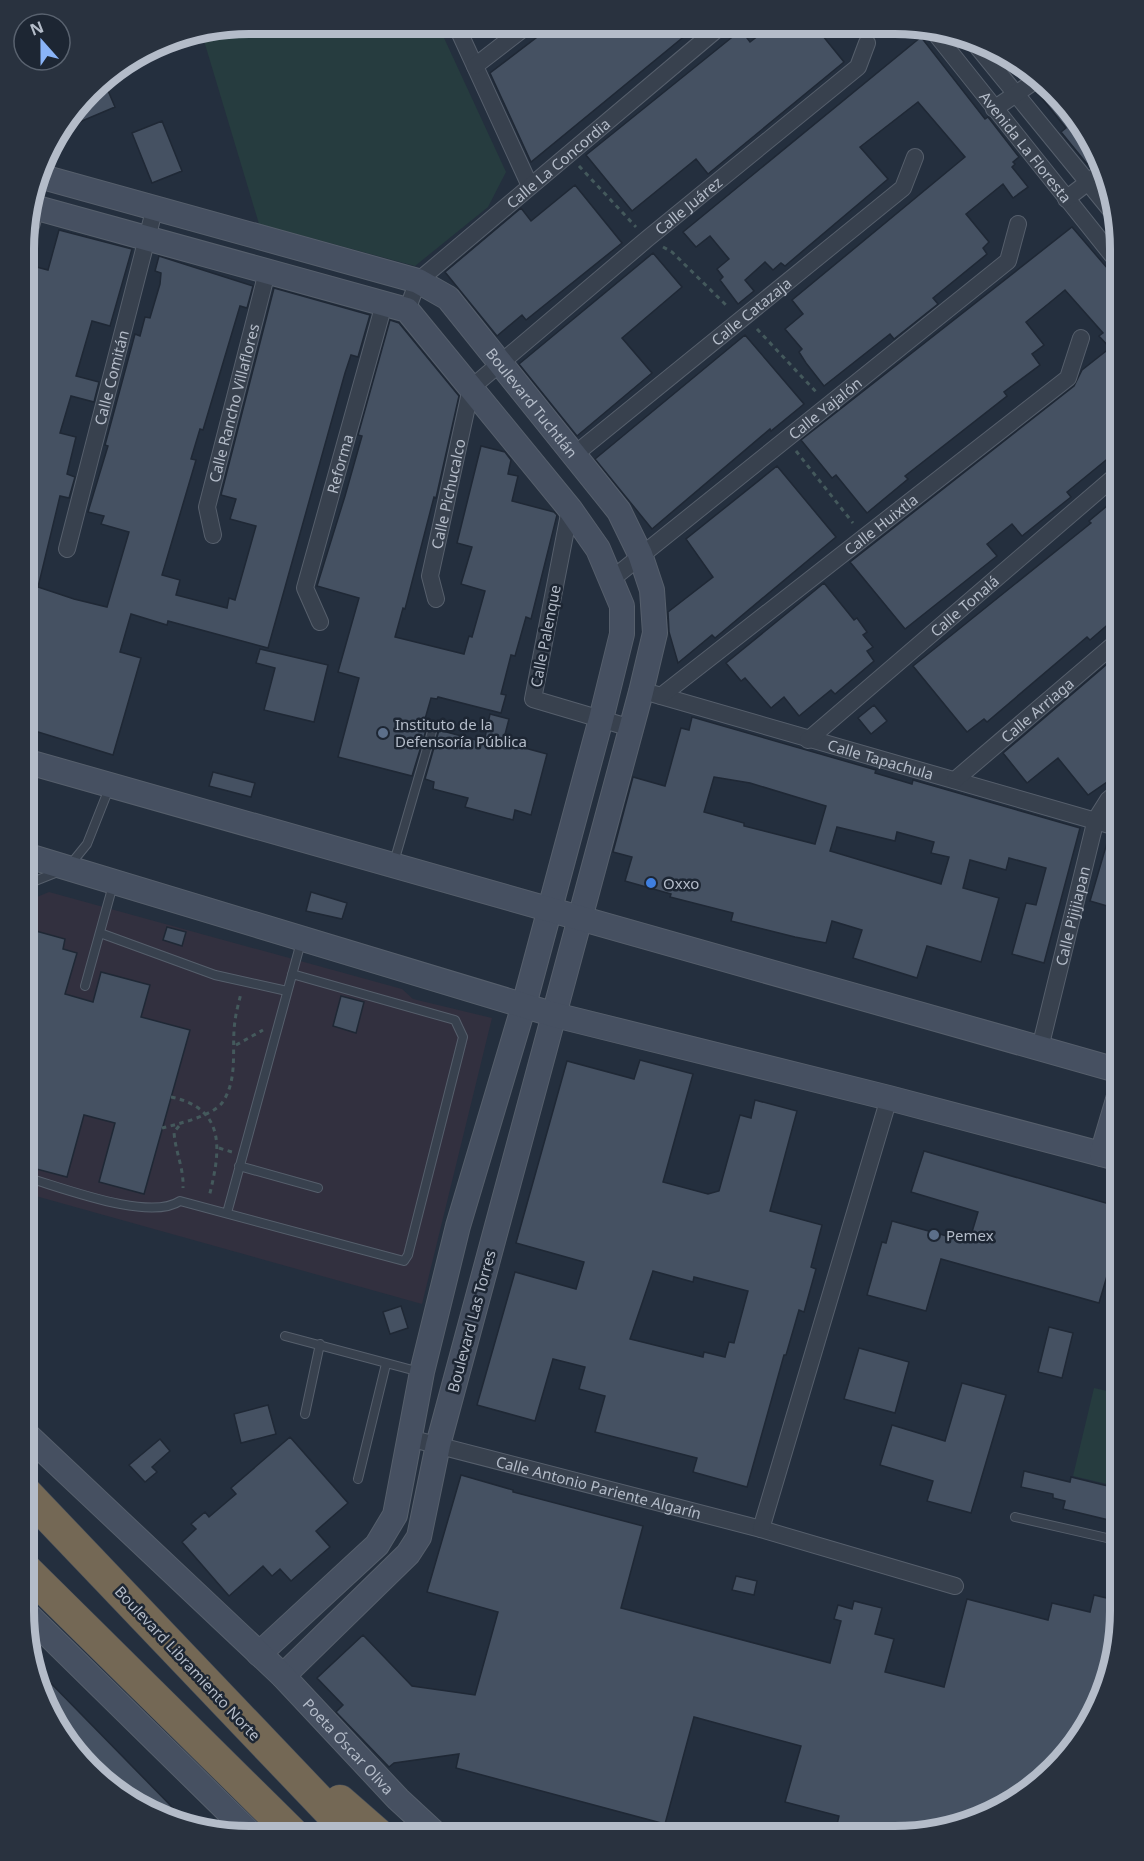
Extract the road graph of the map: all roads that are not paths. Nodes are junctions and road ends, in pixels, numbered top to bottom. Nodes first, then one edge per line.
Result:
1 (460, 34) edge
2 (516, 34) edge
3 (711, 34) edge
4 (940, 40) edge
5 (867, 44) dead end
6 (984, 54) edge
7 (475, 66) junction
8 (1031, 84) edge
9 (1017, 94) junction
10 (994, 109) junction
11 (915, 157) dead end
12 (1096, 175) edge
13 (47, 178) edge
14 (1087, 182) junction
15 (530, 186) junction
16 (1066, 199) junction
17 (1104, 202) edge
18 (155, 207) junction
19 (39, 209) edge
20 (1018, 225) dead end
21 (146, 238) junction
22 (1110, 253) edge
23 (267, 272) junction
24 (418, 281) junction
25 (384, 304) junction
26 (407, 310) junction
27 (1082, 338) dead end
28 (501, 364) junction
29 (471, 388) junction
30 (574, 455) junction
31 (1110, 481) edge
32 (570, 509) junction
33 (213, 535) dead end
34 (67, 549) dead end
35 (640, 554) junction
36 (612, 579) junction
37 (436, 599) dead end
38 (320, 622) dead end
39 (1110, 648) edge
40 (651, 694) junction
41 (601, 719) junction
42 (433, 728) dead end
43 (631, 728) junction
44 (808, 740) junction
45 (34, 764) edge
46 (955, 780) junction
47 (111, 785) junction
48 (1110, 798) edge
49 (1096, 819) junction
50 (1110, 824) edge
51 (34, 857) edge
52 (393, 865) junction
53 (69, 867) junction
54 (34, 881) edge
55 (113, 882) junction
56 (549, 909) junction
57 (580, 918) junction
58 (100, 933) junction
59 (302, 939) junction
60 (292, 974) junction
61 (85, 986) dead end
62 (287, 992) junction
63 (524, 1005) junction
64 (555, 1015) junction
65 (1040, 1048) junction
66 (1110, 1068) edge
67 (889, 1098) junction
68 (1110, 1157) edge
69 (238, 1166) junction
70 (34, 1180) edge
71 (318, 1188) dead end
72 (227, 1213) junction
73 (285, 1336) dead end
74 (320, 1344) junction
75 (386, 1364) junction
76 (422, 1372) junction
77 (305, 1414) dead end
78 (409, 1438) junction
79 (34, 1441) edge
80 (438, 1445) junction
81 (358, 1479) dead end
82 (34, 1501) edge
83 (1015, 1517) dead end
84 (761, 1529) junction
85 (1110, 1539) edge
86 (955, 1586) dead end
87 (39, 1596) edge
88 (35, 1621) edge
89 (259, 1654) junction
90 (283, 1676) junction
91 (243, 1720) junction
92 (243, 1826) edge
93 (284, 1826) edge
94 (343, 1826) edge
95 (368, 1826) edge
96 (427, 1826) edge

1 - 7 street
2 - 7 street
3 - 15 street, Calle La Concordia
4 - 10 street, Avenida La Floresta
5 - 28 street, Calle Juárez
6 - 9 street, Avenida La Floresta
7 - 15 street
8 - 9 street
9 - 10 street
9 - 14 street, Avenida La Floresta
10 - 16 street, Avenida La Floresta
11 - 30 street, Calle Catazaja
12 - 14 street
13 - 18 street, Boulevard Tuchtlán
14 - 16 street
14 - 17 street, Avenida La Floresta
15 - 24 street, Calle La Concordia
16 - 22 street, Avenida La Floresta
18 - 21 street, Calle Comitán
18 - 24 street, Boulevard Tuchtlán
19 - 21 street
20 - 35 street, Calle Yajalón
21 - 23 street
21 - 34 street, Calle Comitán
23 - 25 street
23 - 33 street, Calle Rancho Villaflores
24 - 26 street, Calle La Concordia
24 - 28 street, Boulevard Tuchtlán
25 - 26 street
25 - 38 street, Reforma
26 - 29 street
27 - 40 street, Calle Huixtla
28 - 29 street, Calle Juárez
28 - 30 street, Boulevard Tuchtlán
29 - 32 street
29 - 37 street, Calle Pichucalco
30 - 35 street, Boulevard Tuchtlán
31 - 44 street, Calle Tonalá
32 - 36 street
32 - 41 street, Calle Palenque
35 - 36 street, Calle Yajalón
35 - 40 street, Boulevard Tuchtlán
36 - 41 street
39 - 46 street, Calle Arriaga
40 - 43 street, Boulevard Tuchtlán
40 - 44 street, Calle Tapachula
41 - 43 street, Calle Palenque
41 - 56 street
42 - 52 lane
43 - 57 street, Boulevard Tuchtlán
44 - 46 street, Calle Tapachula
45 - 47 street
46 - 49 street, Calle Tapachula
47 - 52 street
47 - 53 lane
48 - 49 street, Calle Pijijiapan
49 - 50 street, Calle Tapachula
49 - 65 street, Calle Pijijiapan
51 - 53 street
52 - 56 street
53 - 54 lane
53 - 55 street
55 - 58 lane
55 - 59 street
56 - 57 street
56 - 63 street
57 - 64 street, Boulevard Las Torres
57 - 65 street
58 - 61 lane
58 - 62 lane
59 - 60 lane
59 - 63 street
60 - 62 lane
60 - 72 lane
62 - 69 lane
63 - 64 street
63 - 76 street
64 - 67 street
64 - 80 street, Boulevard Las Torres
65 - 66 street
67 - 68 street
67 - 84 street
69 - 71 lane
69 - 72 lane
70 - 72 lane
73 - 74 lane
74 - 75 lane
74 - 77 lane
75 - 76 lane
75 - 81 lane
76 - 78 street
78 - 80 street, Calle Antonio Pariente Algarín
78 - 89 street
79 - 89 street, Poeta Óscar Oliva
80 - 84 street, Calle Antonio Pariente Algarín
80 - 90 street, Boulevard Las Torres
82 - 91 highway, Boulevard Libramiento Norte
83 - 85 lane
84 - 86 street, Calle Antonio Pariente Algarín
87 - 93 highway
88 - 92 street
89 - 90 street, Poeta Óscar Oliva
90 - 96 street, Poeta Óscar Oliva
91 - 94 highway, Boulevard Libramiento Norte
91 - 95 highway

